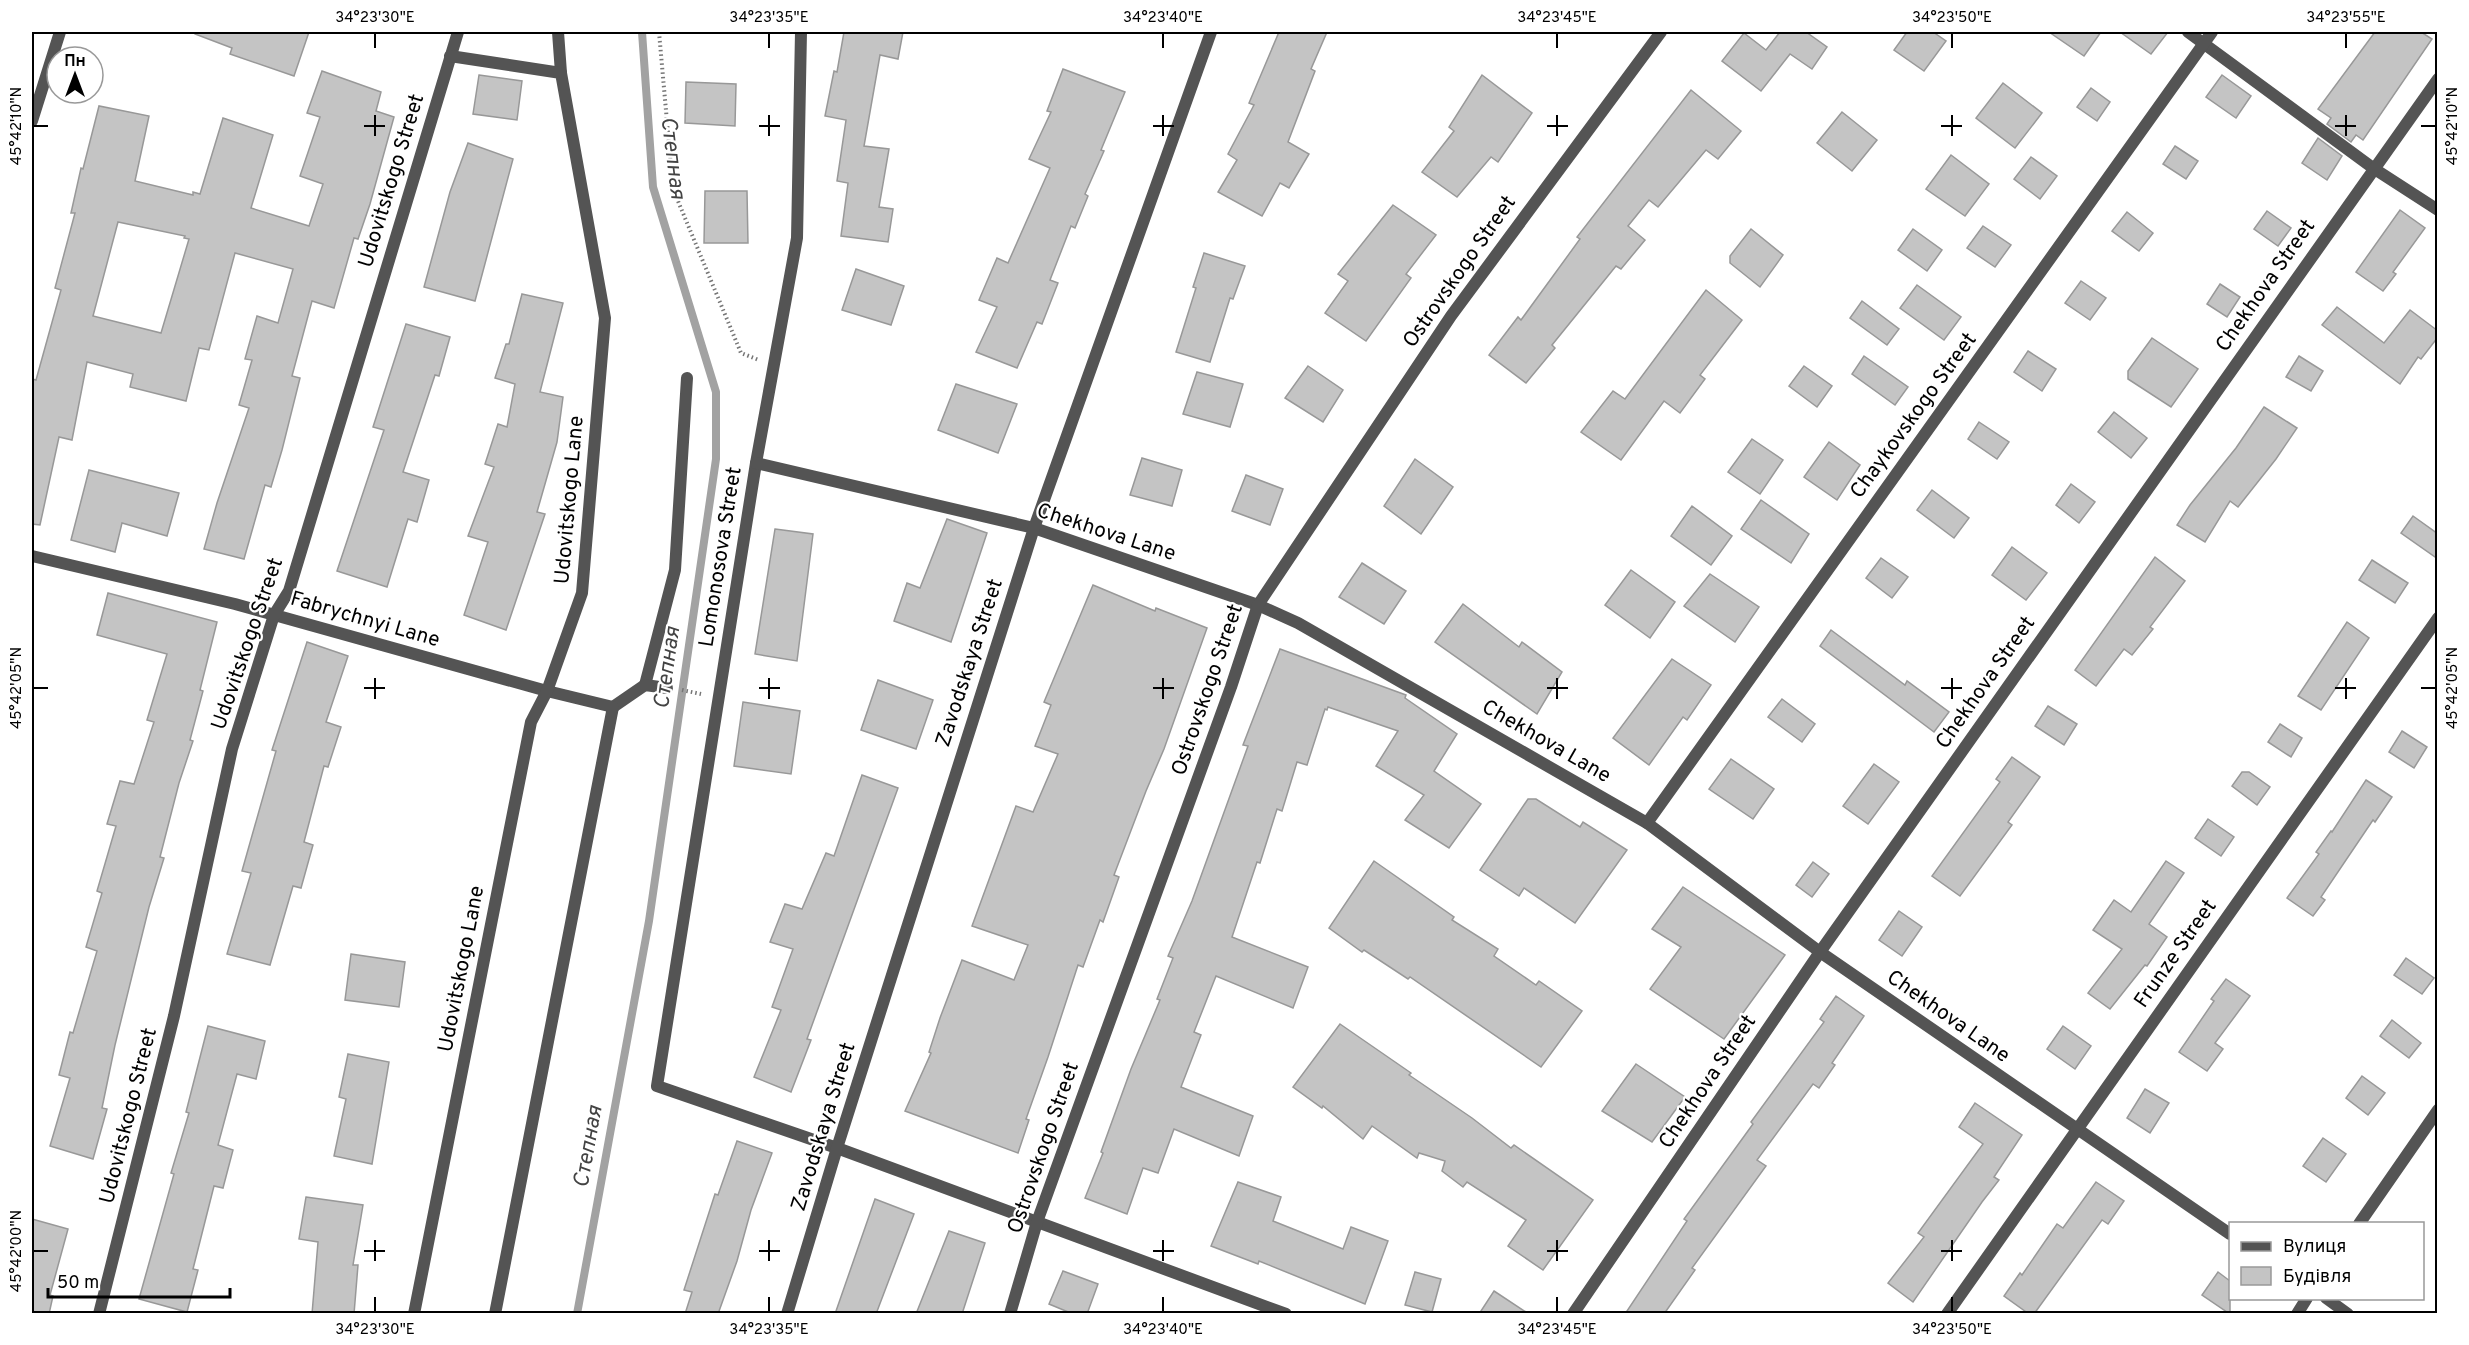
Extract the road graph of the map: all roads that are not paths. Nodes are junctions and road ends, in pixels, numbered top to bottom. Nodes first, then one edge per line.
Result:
1 (60, 32) edge
2 (458, 32) edge
3 (558, 32) edge
4 (801, 32) edge
5 (1211, 32) edge
6 (1660, 32) edge
7 (2188, 32) edge
8 (2212, 32) edge
9 (2204, 44) junction
10 (450, 56) junction
11 (561, 73) junction
12 (2438, 79) edge
13 (32, 121) edge
14 (2373, 168) junction
15 (2438, 210) edge
16 (687, 378) dead end
17 (756, 463) junction
18 (1034, 528) junction
19 (32, 556) edge
20 (1258, 605) junction
21 (274, 615) junction
22 (2438, 618) edge
23 (645, 685) junction
24 (667, 688) road end
25 (547, 691) junction
26 (613, 707) junction
27 (1647, 823) junction
28 (1820, 952) junction
29 (2438, 1110) edge
30 (2076, 1130) junction
31 (837, 1148) junction
32 (1037, 1222) junction
33 (2360, 1222) edge
34 (2229, 1233) edge
35 (2306, 1300) edge
36 (2327, 1300) edge
37 (99, 1314) edge
38 (414, 1314) edge
39 (495, 1314) edge
40 (787, 1314) edge
41 (1010, 1314) edge
42 (1286, 1314) edge
43 (1573, 1314) edge
44 (1947, 1314) edge
45 (2297, 1314) edge
46 (2348, 1314) edge

1 - 13 street
2 - 10 street, Udovitskogo Street
3 - 11 street, Udovitskogo Lane
4 - 17 street, Lomonosova Street
5 - 18 street, Zavodskaya Street
6 - 20 street, Ostrovskogo Street
7 - 9 street
8 - 9 street, Chaykovskogo Street
9 - 14 street
9 - 27 street, Chaykovskogo Street
10 - 11 street
10 - 21 street, Udovitskogo Street
11 - 25 street, Udovitskogo Lane
12 - 14 street, Chekhova Street
14 - 15 street
14 - 28 street, Chekhova Street
16 - 23 street
17 - 18 street, Chekhova Lane
17 - 31 street, Lomonosova Street
18 - 20 street, Chekhova Lane
18 - 31 street, Zavodskaya Street
19 - 21 street, Fabrychnyi Lane
20 - 27 street, Chekhova Lane
20 - 32 street, Ostrovskogo Street
21 - 25 street, Fabrychnyi Lane
21 - 37 street, Udovitskogo Street
22 - 30 street, Frunze Street
23 - 24 street
23 - 26 street
25 - 26 street, Fabrychnyi Lane
25 - 38 street, Udovitskogo Lane
26 - 39 street
27 - 28 street, Chekhova Lane
28 - 30 street, Chekhova Lane
28 - 43 street, Chekhova Street
29 - 33 street
30 - 34 street, Chekhova Lane
30 - 44 street, Frunze Street
31 - 32 street
31 - 40 street, Zavodskaya Street
32 - 41 street, Ostrovskogo Street
32 - 42 street
35 - 45 street
36 - 46 street

